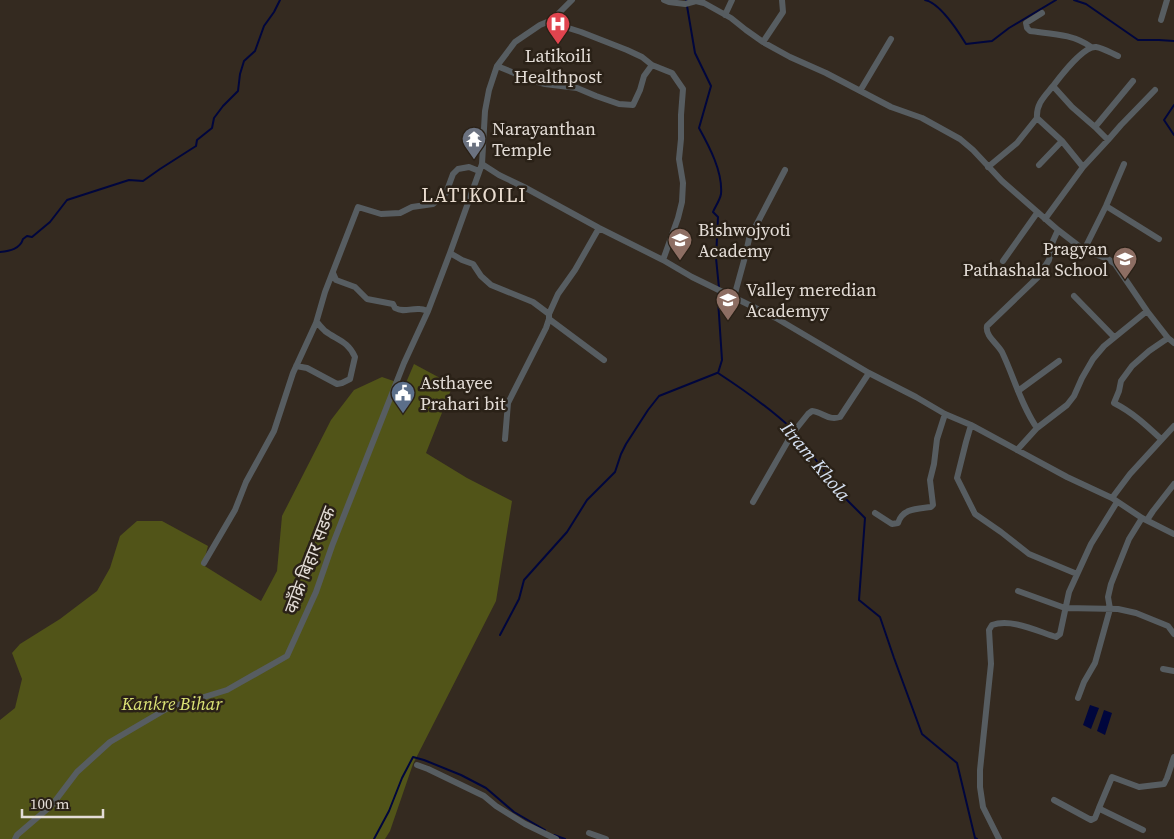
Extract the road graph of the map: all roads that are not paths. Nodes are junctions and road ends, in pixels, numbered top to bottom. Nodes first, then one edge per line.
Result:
1 (572, 0) edge
2 (664, 0) edge
3 (732, 0) edge
4 (782, 0) edge
5 (1167, 0) edge
6 (689, 2) edge
7 (1042, 13) dead end
8 (725, 15) junction
9 (552, 20) junction
10 (1161, 20) dead end
11 (891, 39) dead end
12 (763, 42) junction
13 (1091, 47) junction
14 (1118, 56) dead end
15 (652, 64) junction
16 (497, 66) junction
17 (1133, 81) dead end
18 (1053, 86) junction
19 (1155, 90) dead end
20 (860, 91) junction
21 (1037, 118) junction
22 (1095, 127) junction
23 (1062, 140) junction
24 (1108, 140) junction
25 (482, 164) junction
26 (1124, 164) dead end
27 (1039, 165) dead end
28 (988, 167) junction
29 (1084, 167) junction
30 (785, 170) dead end
31 (479, 171) junction
32 (1106, 206) junction
33 (1037, 213) junction
34 (1045, 219) junction
35 (599, 228) junction
36 (1058, 230) junction
37 (1158, 240) dead end
38 (1084, 250) junction
39 (450, 253) junction
40 (662, 260) junction
41 (1003, 260) dead end
42 (333, 273) junction
43 (1074, 296) dead end
44 (734, 297) junction
45 (428, 311) junction
46 (1147, 311) junction
47 (549, 316) junction
48 (317, 322) junction
49 (1114, 338) junction
50 (1171, 340) edge
51 (604, 360) dead end
52 (1059, 361) dead end
53 (296, 366) junction
54 (870, 373) junction
55 (1018, 391) junction
56 (946, 414) junction
57 (971, 425) junction
58 (1174, 426) edge
59 (1037, 428) junction
60 (1161, 439) junction
61 (505, 440) dead end
62 (1017, 450) junction
63 (1174, 484) edge
64 (1114, 500) junction
65 (753, 502) dead end
66 (874, 513) dead end
67 (1145, 519) junction
68 (1174, 534) edge
69 (204, 563) dead end
70 (1077, 574) junction
71 (1018, 591) dead end
72 (1065, 608) junction
73 (1110, 609) junction
74 (1174, 634) edge
75 (1163, 669) dead end
76 (1174, 670) edge
77 (1078, 698) dead end
78 (1174, 757) edge
79 (417, 765) dead end
80 (1054, 800) dead end
81 (1100, 808) junction
82 (1143, 830) dead end
83 (589, 833) dead end
84 (15, 839) edge
85 (556, 839) edge
86 (606, 839) edge
87 (999, 839) edge

1 - 9 street, काँक्रे बिहार सडक
2 - 6 street
3 - 8 street
4 - 12 street
5 - 10 street
6 - 8 street
7 - 13 street
8 - 12 street
9 - 15 street
9 - 16 street, काँक्रे बिहार सडक
11 - 20 street
12 - 20 street
13 - 14 street
13 - 18 street
15 - 16 street
15 - 40 street
16 - 25 street, काँक्रे बिहार सडक
17 - 22 street
18 - 21 street
18 - 22 street
19 - 24 street
20 - 28 street
21 - 23 street
21 - 28 street
22 - 24 street
23 - 27 street
23 - 29 street
24 - 29 street
25 - 31 street, काँक्रे बिहार सडक
25 - 35 street
26 - 32 street
28 - 33 street
29 - 34 street
30 - 44 street
31 - 39 street, काँक्रे बिहार सडक
31 - 42 street
32 - 37 street
32 - 38 street
33 - 34 street
33 - 41 street
34 - 36 street
35 - 40 street
35 - 47 street
36 - 38 street
36 - 55 street
38 - 46 street
39 - 45 street, काँक्रे बिहार सडक
39 - 47 street
40 - 44 street
42 - 45 street
42 - 48 street
43 - 49 street
44 - 54 street
45 - 84 street, काँक्रे बिहार सडक
46 - 49 street
46 - 50 street
47 - 51 street
47 - 61 street
48 - 53 street
48 - 53 street
49 - 59 street
50 - 60 street
52 - 55 street
53 - 69 street
54 - 56 street
54 - 65 street
55 - 59 street
56 - 57 street
56 - 66 street
57 - 62 street
57 - 70 street
58 - 60 street
59 - 62 street
60 - 64 street
62 - 64 street
63 - 67 street
64 - 67 street
64 - 70 street
67 - 68 street
67 - 73 street
70 - 72 street
71 - 72 street
72 - 73 street
72 - 87 street
73 - 74 street
73 - 77 street
75 - 76 street
78 - 81 street
79 - 85 street
80 - 81 street
81 - 82 street
83 - 86 street

